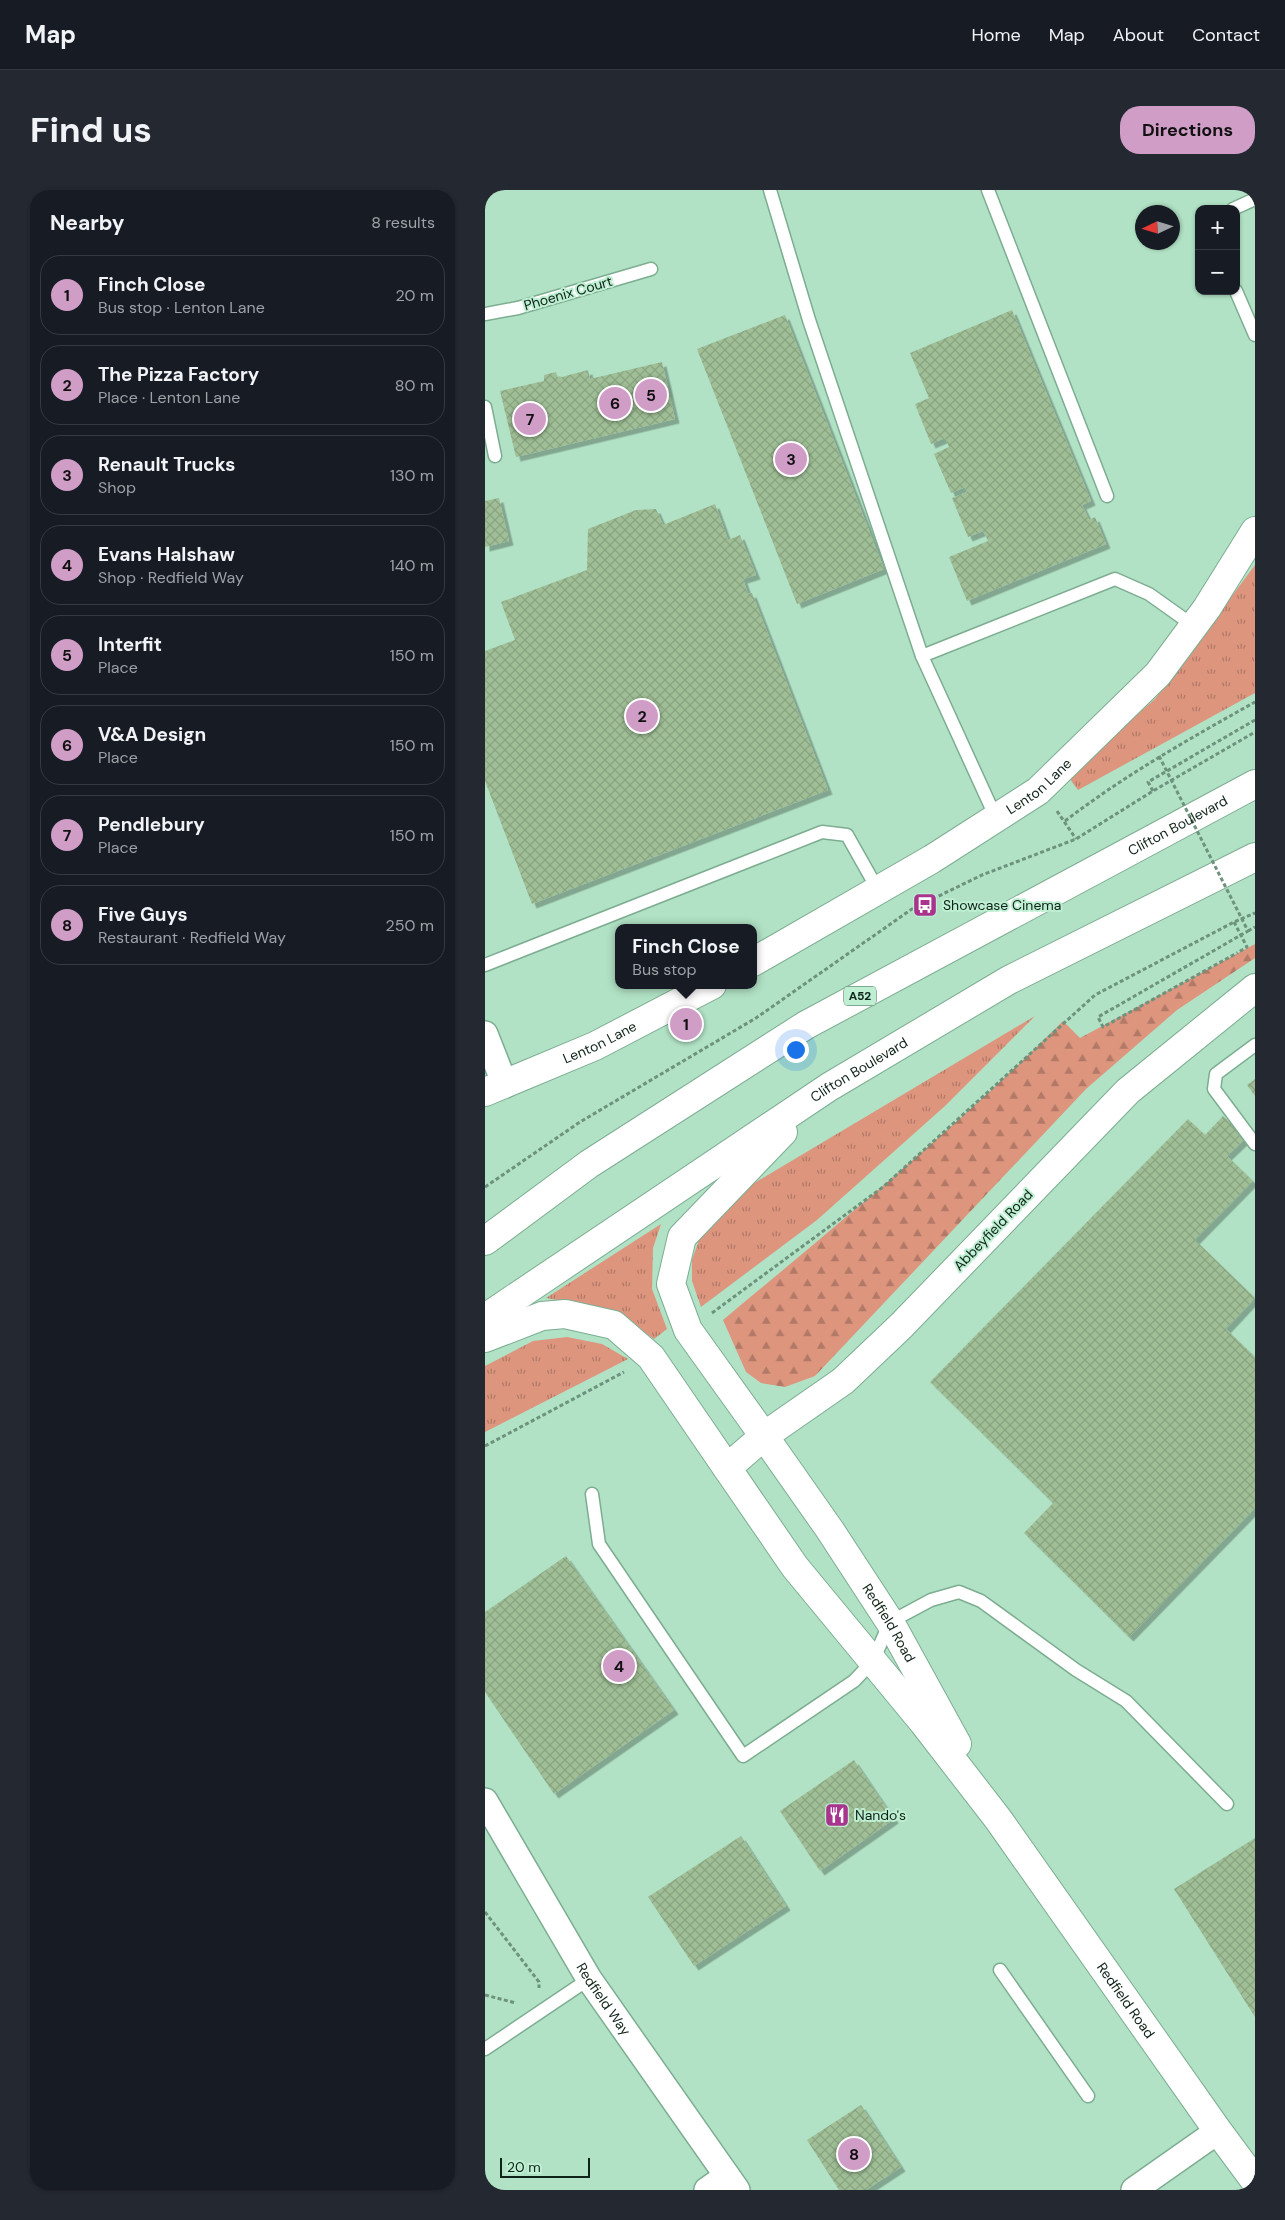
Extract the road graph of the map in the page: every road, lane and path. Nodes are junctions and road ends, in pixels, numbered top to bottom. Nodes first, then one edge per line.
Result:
1 (770, 190) edge
2 (988, 190) edge
3 (1255, 199) edge
4 (1240, 206) edge
5 (651, 269) dead end
6 (1238, 295) edge
7 (485, 314) edge
8 (1255, 336) edge
9 (485, 407) edge
10 (495, 456) dead end
11 (1107, 496) dead end
12 (1255, 531) edge
13 (1194, 626) junction
14 (922, 656) junction
15 (1255, 702) edge
16 (1255, 720) edge
17 (1255, 732) edge
18 (1159, 756) junction
19 (1250, 785) edge
20 (1153, 791) junction
21 (997, 818) junction
22 (1076, 839) junction
23 (1255, 857) edge
24 (878, 890) junction
25 (1255, 913) edge
26 (1233, 922) junction
27 (1255, 927) edge
28 (1248, 930) junction
29 (757, 960) edge
30 (485, 965) edge
31 (1255, 988) edge
32 (704, 989) edge
33 (485, 1034) edge
34 (1255, 1045) edge
35 (829, 1087) junction
36 (495, 1088) edge
37 (1255, 1144) edge
38 (485, 1186) edge
39 (485, 1241) edge
40 (485, 1318) edge
41 (688, 1330) junction
42 (485, 1338) edge
43 (651, 1357) junction
44 (764, 1436) junction
45 (485, 1446) edge
46 (727, 1468) junction
47 (591, 1494) dead end
48 (890, 1622) junction
49 (873, 1660) junction
50 (485, 1801) edge
51 (1227, 1804) dead end
52 (997, 1819) junction
53 (485, 1912) edge
54 (1000, 1970) dead end
55 (589, 1979) junction
56 (485, 1995) edge
57 (535, 2016) junction
58 (485, 2049) edge
59 (1088, 2096) dead end
60 (1217, 2132) junction
61 (1255, 2181) edge
62 (724, 2185) edge
63 (1134, 2190) edge

1 - 14 lane
2 - 11 lane
3 - 4 lane
5 - 7 lane, Phoenix Court
6 - 8 lane
9 - 10 lane
12 - 13 main road, Lenton Lane
13 - 14 lane
13 - 21 main road, Lenton Lane
14 - 21 lane
15 - 18 path
16 - 20 path
17 - 20 path
18 - 22 path
18 - 28 path, bridge
19 - 39 main road, Clifton Boulevard / A52
20 - 22 path
21 - 24 main road, Lenton Lane
22 - 38 path
23 - 35 main road, Clifton Boulevard
24 - 29 main road, Lenton Lane
24 - 30 lane
25 - 26 path
26 - 28 path, bridge
26 - 41 path
27 - 28 path
31 - 44 main road, Abbeyfield Road
32 - 36 main road, Lenton Lane
33 - 36 street
34 - 37 lane
35 - 40 main road, Clifton Boulevard
35 - 41 main road, Redfield Road
41 - 44 main road, Redfield Road
42 - 43 main road, Redfield Road
43 - 45 path
43 - 46 main road, Redfield Road
44 - 46 main road, Abbeyfield Road
44 - 48 main road, Redfield Road
46 - 49 main road, Redfield Road
47 - 49 lane
48 - 49 lane
48 - 51 lane
48 - 52 main road, Redfield Road
49 - 52 main road, Redfield Road
50 - 55 street, Redfield Way
52 - 60 main road, Redfield Road
53 - 57 path
54 - 59 lane
55 - 57 lane
55 - 62 street, Redfield Way
56 - 57 path
57 - 58 lane
60 - 61 main road, Redfield Road
60 - 63 street

